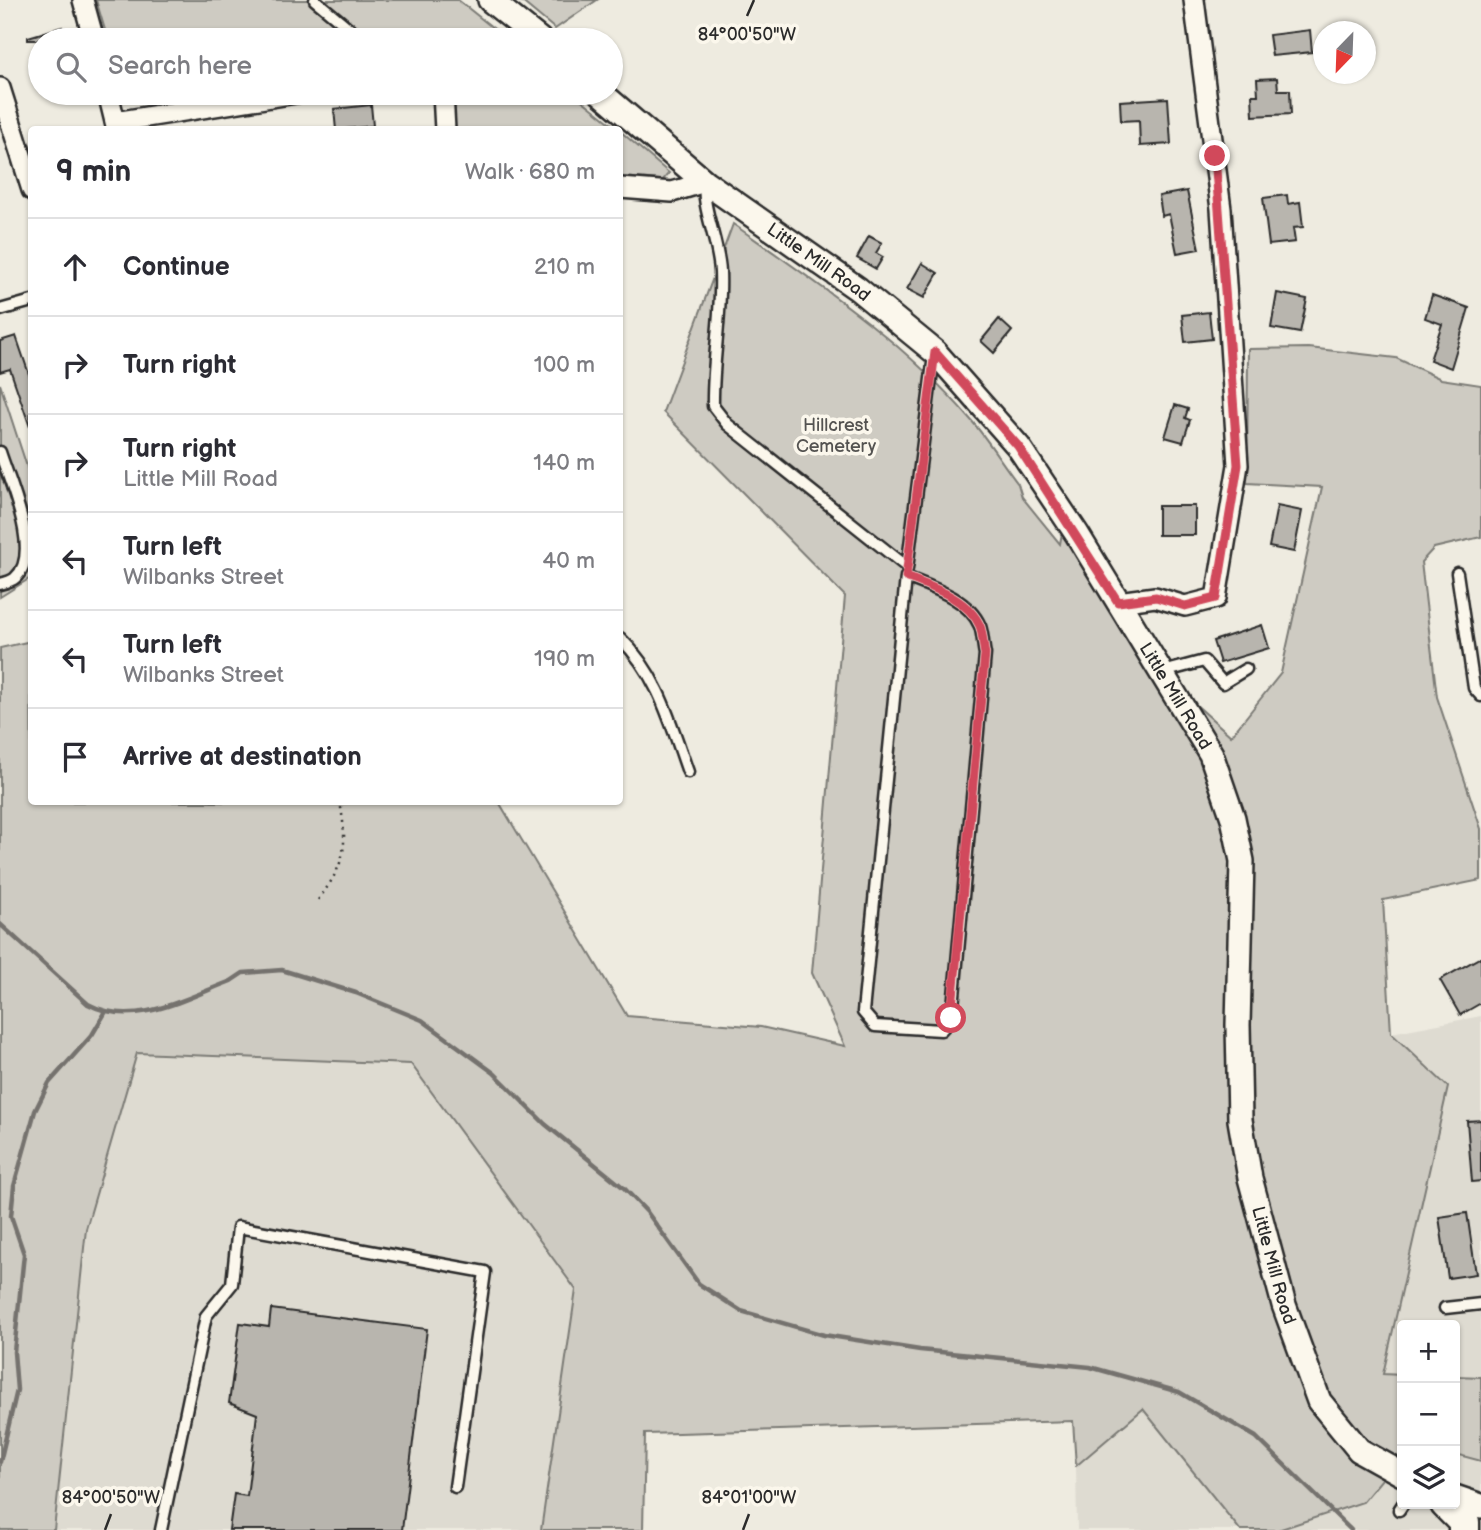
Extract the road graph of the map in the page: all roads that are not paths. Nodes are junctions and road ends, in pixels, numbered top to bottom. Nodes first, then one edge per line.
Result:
1 (83, 0) edge
2 (315, 0) edge
3 (491, 0) edge
4 (1194, 0) edge
5 (91, 28) edge
6 (349, 28) edge
7 (525, 28) edge
8 (0, 88) edge
9 (110, 105) edge
10 (231, 105) edge
11 (444, 105) edge
12 (615, 105) edge
13 (116, 126) edge
14 (445, 126) edge
15 (28, 177) edge
16 (705, 183) junction
17 (623, 187) edge
18 (28, 302) edge
19 (0, 310) edge
20 (935, 352) junction
21 (0, 452) edge
22 (906, 572) junction
23 (1457, 573) dead end
24 (0, 584) edge
25 (1118, 602) junction
26 (623, 641) edge
27 (1246, 669) dead end
28 (1163, 673) junction
29 (1481, 696) edge
30 (688, 772) dead end
31 (1481, 1304) edge
32 (1445, 1308) dead end
33 (1397, 1472) edge
34 (455, 1487) dead end
35 (1460, 1499) edge
36 (1481, 1507) edge
37 (1451, 1509) edge
38 (161, 1530) edge
39 (1464, 1530) edge

1 - 5 street
2 - 6 lane
3 - 7 street
4 - 25 street
8 - 15 street
9 - 13 street
10 - 13 street
11 - 14 street
12 - 16 street, Little Mill Road
16 - 17 street
16 - 20 street, Little Mill Road
16 - 22 lane
18 - 19 lane
20 - 22 lane
20 - 25 street, Little Mill Road
21 - 24 lane
22 - 22 lane
23 - 29 lane
25 - 28 street, Little Mill Road
26 - 30 lane
27 - 28 lane
28 - 33 street, Little Mill Road
31 - 32 lane
34 - 38 lane
35 - 36 street
37 - 39 main road

